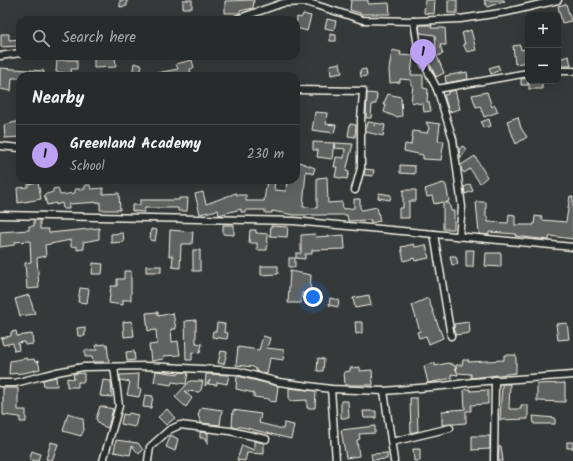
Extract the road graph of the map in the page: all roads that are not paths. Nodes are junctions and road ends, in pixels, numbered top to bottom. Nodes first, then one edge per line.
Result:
1 (558, 0) edge
2 (283, 1) edge
3 (244, 16) edge
4 (414, 21) junction
5 (16, 54) edge
6 (0, 56) edge
7 (561, 71) edge
8 (573, 71) edge
9 (525, 74) edge
10 (437, 89) junction
11 (300, 90) edge
12 (0, 146) edge
13 (16, 148) edge
14 (355, 190) dead end
15 (0, 215) edge
16 (434, 234) junction
17 (459, 237) junction
18 (573, 247) edge
19 (450, 336) dead end
20 (114, 367) junction
21 (573, 374) edge
22 (495, 380) junction
23 (0, 383) edge
24 (332, 389) junction
25 (384, 391) junction
26 (450, 428) dead end
27 (266, 439) dead end
28 (392, 442) junction
29 (103, 461) edge
30 (148, 461) edge
31 (336, 461) edge
32 (394, 461) edge
33 (494, 461) edge

1 - 4 street
2 - 3 street
2 - 4 street
4 - 10 street
5 - 6 street
7 - 8 street
9 - 10 street
10 - 17 street
11 - 14 street
12 - 13 street
15 - 16 street
16 - 17 street
16 - 19 street
17 - 18 street
20 - 23 street
20 - 24 street
20 - 29 street
21 - 22 street
22 - 25 street
22 - 33 street
24 - 25 street
24 - 31 street
25 - 28 street
26 - 28 street
27 - 30 street
28 - 32 street

